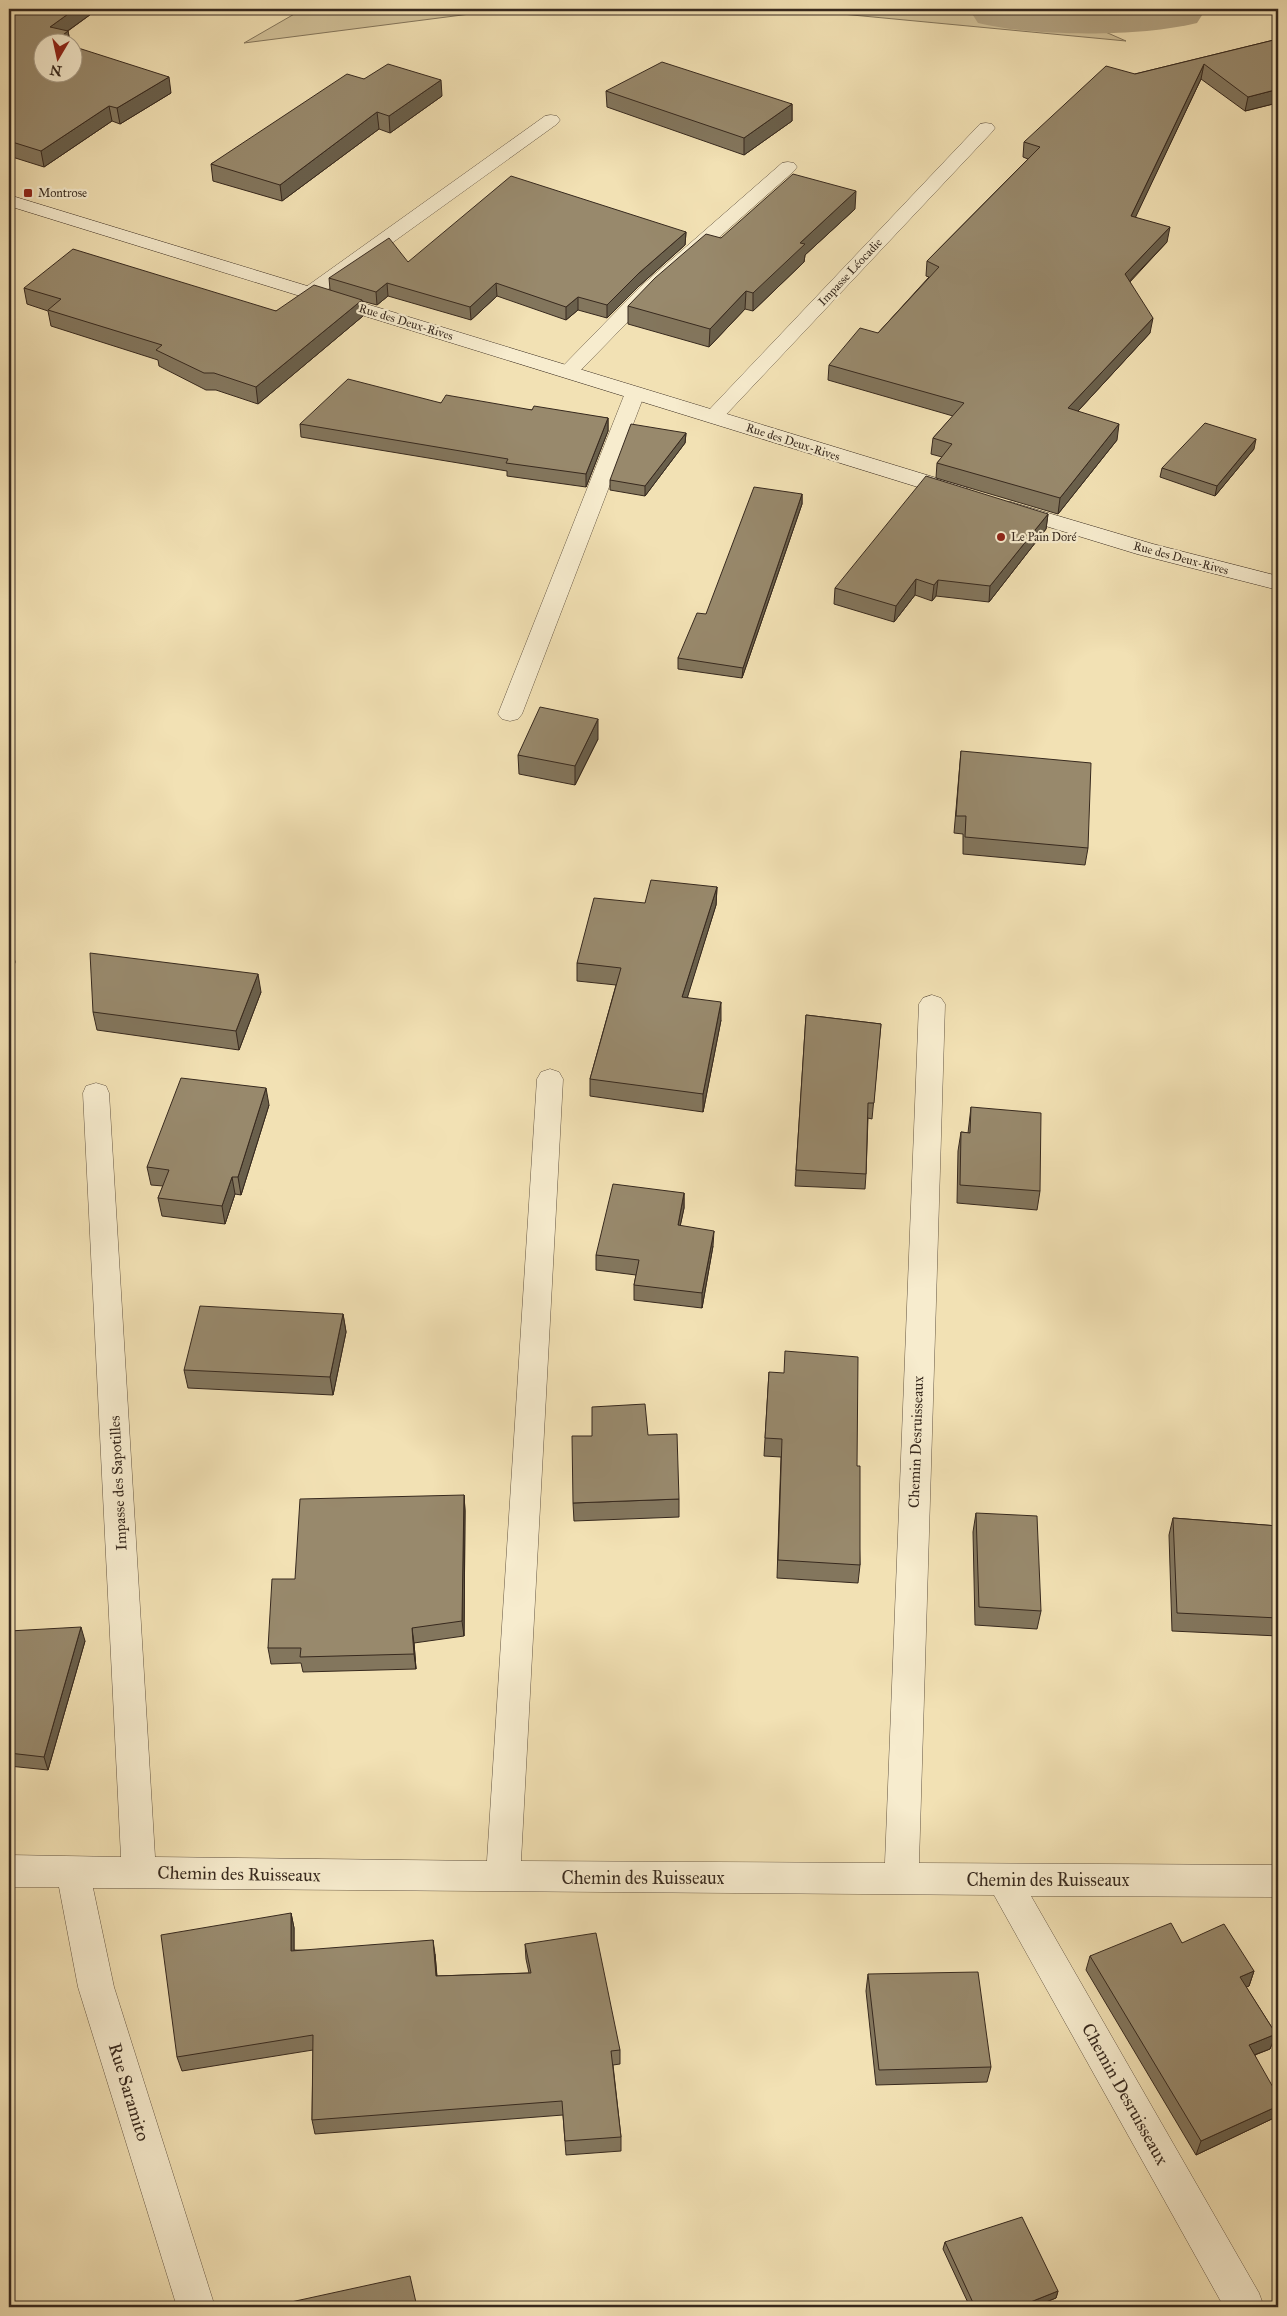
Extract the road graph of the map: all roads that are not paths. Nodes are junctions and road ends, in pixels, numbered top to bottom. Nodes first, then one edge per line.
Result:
1 (551, 120) dead end
2 (986, 128) dead end
3 (788, 167) dead end
4 (9, 200) edge
5 (310, 293) junction
6 (568, 371) junction
7 (635, 393) junction
8 (714, 416) junction
9 (1278, 583) edge
10 (510, 714) dead end
11 (932, 1004) dead end
12 (550, 1080) dead end
13 (96, 1093) dead end
14 (9, 1871) edge
15 (139, 1872) junction
16 (74, 1873) junction
17 (503, 1877) junction
18 (901, 1880) junction
19 (1004, 1880) junction
20 (1278, 1881) edge
21 (196, 2307) edge
22 (1245, 2307) edge

1 - 5 street
2 - 8 street, Impasse Léocadie
3 - 6 street
4 - 5 street, Rue des Deux-Rives
5 - 6 street, Rue des Deux-Rives
6 - 7 street, Rue des Deux-Rives
7 - 8 street, Rue des Deux-Rives
7 - 10 street
8 - 9 street, Rue des Deux-Rives
11 - 18 street, Chemin Desruisseaux
12 - 17 street
13 - 15 street, Impasse des Sapotilles
14 - 16 street, Chemin des Ruisseaux
15 - 16 street, Chemin des Ruisseaux
15 - 17 street, Chemin des Ruisseaux
16 - 21 street, Rue Saramito
17 - 18 street, Chemin des Ruisseaux
18 - 19 street, Chemin des Ruisseaux
19 - 20 street, Chemin des Ruisseaux
19 - 22 street, Chemin Desruisseaux

